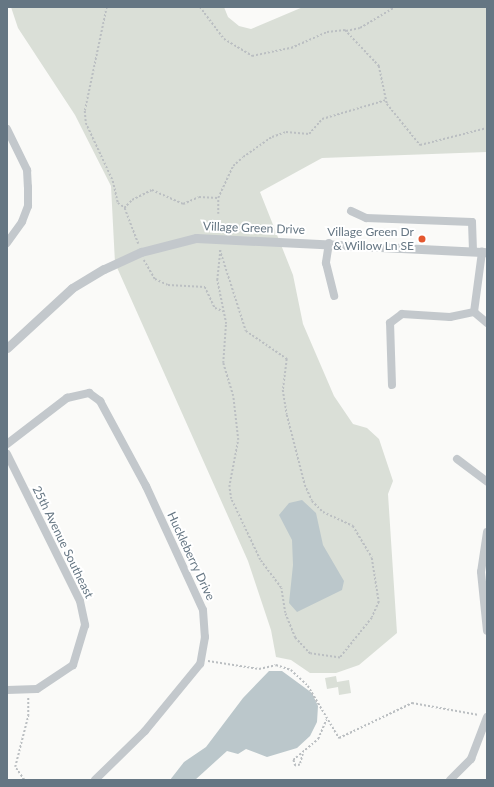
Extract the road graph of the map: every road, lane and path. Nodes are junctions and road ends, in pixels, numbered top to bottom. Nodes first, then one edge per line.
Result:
1 (107, 7) edge
2 (200, 7) edge
3 (395, 7) edge
4 (346, 31) junction
5 (386, 100) junction
6 (487, 128) edge
7 (7, 129) edge
8 (124, 207) dead end
9 (351, 211) dead end
10 (218, 214) dead end
11 (7, 243) edge
12 (329, 243) junction
13 (220, 250) joint
14 (481, 252) edge
15 (334, 296) dead end
16 (474, 312) junction
17 (487, 323) edge
18 (7, 348) edge
19 (392, 385) dead end
20 (7, 444) edge
21 (7, 454) edge
22 (457, 459) dead end
23 (487, 482) edge
24 (487, 532) edge
25 (487, 631) edge
26 (201, 659) junction
27 (7, 690) edge
28 (28, 690) junction
29 (487, 717) edge
30 (326, 718) junction
31 (303, 754) junction
32 (24, 780) edge
33 (95, 780) edge
34 (450, 780) edge

1 - 8 path
2 - 4 path
3 - 4 path
4 - 5 path
5 - 6 path
5 - 10 path
7 - 11 street
9 - 14 street
12 - 14 street, Village Green Drive
12 - 15 street
12 - 18 street, Village Green Drive
13 - 13 path
14 - 16 street
16 - 17 street
16 - 19 street
20 - 26 street, Huckleberry Drive
21 - 28 street, 25th Avenue Southeast
22 - 23 street
24 - 25 street
26 - 30 path
26 - 33 street, Huckleberry Drive
27 - 28 street
28 - 32 path
29 - 30 path
29 - 34 street
30 - 31 path
31 - 31 path

